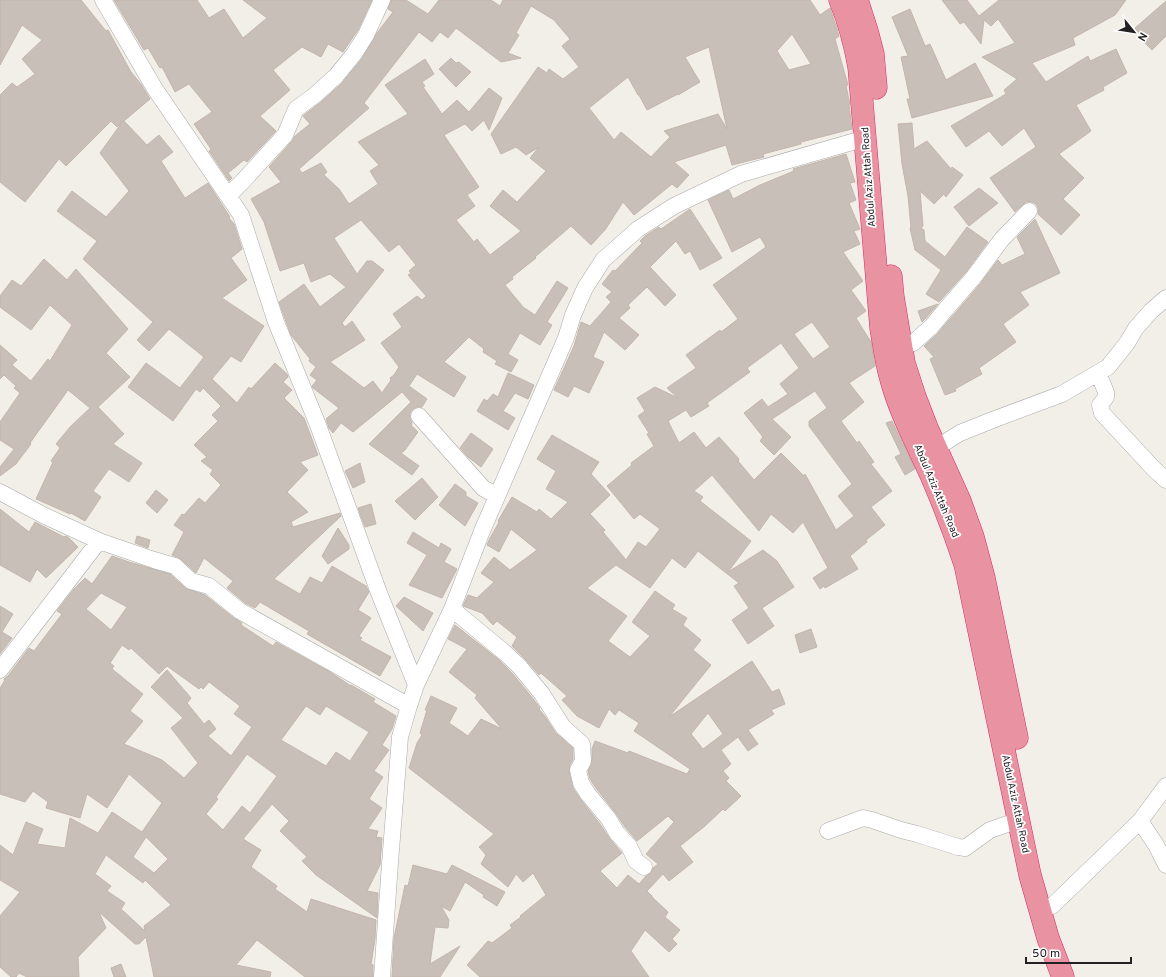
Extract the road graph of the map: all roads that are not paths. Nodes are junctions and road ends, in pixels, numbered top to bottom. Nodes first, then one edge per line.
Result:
1 (103, 0) edge
2 (382, 0) edge
3 (840, 0) edge
4 (857, 0) edge
5 (866, 138) junction
6 (228, 196) junction
7 (1029, 211) dead end
8 (1166, 298) edge
9 (902, 346) junction
10 (1098, 373) junction
11 (419, 416) dead end
12 (936, 448) junction
13 (938, 472) junction
14 (1166, 480) edge
15 (0, 492) edge
16 (497, 496) junction
17 (99, 541) junction
18 (452, 609) junction
19 (0, 670) edge
20 (416, 685) junction
21 (409, 706) junction
22 (1166, 786) edge
23 (1019, 820) junction
24 (1140, 821) junction
25 (828, 830) dead end
26 (1166, 865) edge
27 (644, 867) dead end
28 (1052, 906) junction
29 (382, 977) edge
30 (1063, 977) edge
31 (1077, 977) edge

1 - 6 street
2 - 6 street
3 - 5 highway, Abdul Aziz Attah Road
4 - 9 highway, Abdul Aziz Attah Road
5 - 13 highway, Abdul Aziz Attah Road
5 - 16 street
6 - 20 street
7 - 9 street
8 - 10 street
9 - 12 highway, Abdul Aziz Attah Road
10 - 12 street
10 - 14 street
11 - 16 street
12 - 13 highway, Abdul Aziz Attah Road
13 - 23 highway, Abdul Aziz Attah Road
13 - 28 highway, Abdul Aziz Attah Road
15 - 17 street
16 - 18 street
17 - 19 street
17 - 21 street
18 - 20 street
18 - 27 street
20 - 21 street
21 - 29 street
22 - 24 street
23 - 25 street
23 - 30 highway, Abdul Aziz Attah Road
24 - 26 street
24 - 28 street
28 - 31 highway, Abdul Aziz Attah Road

